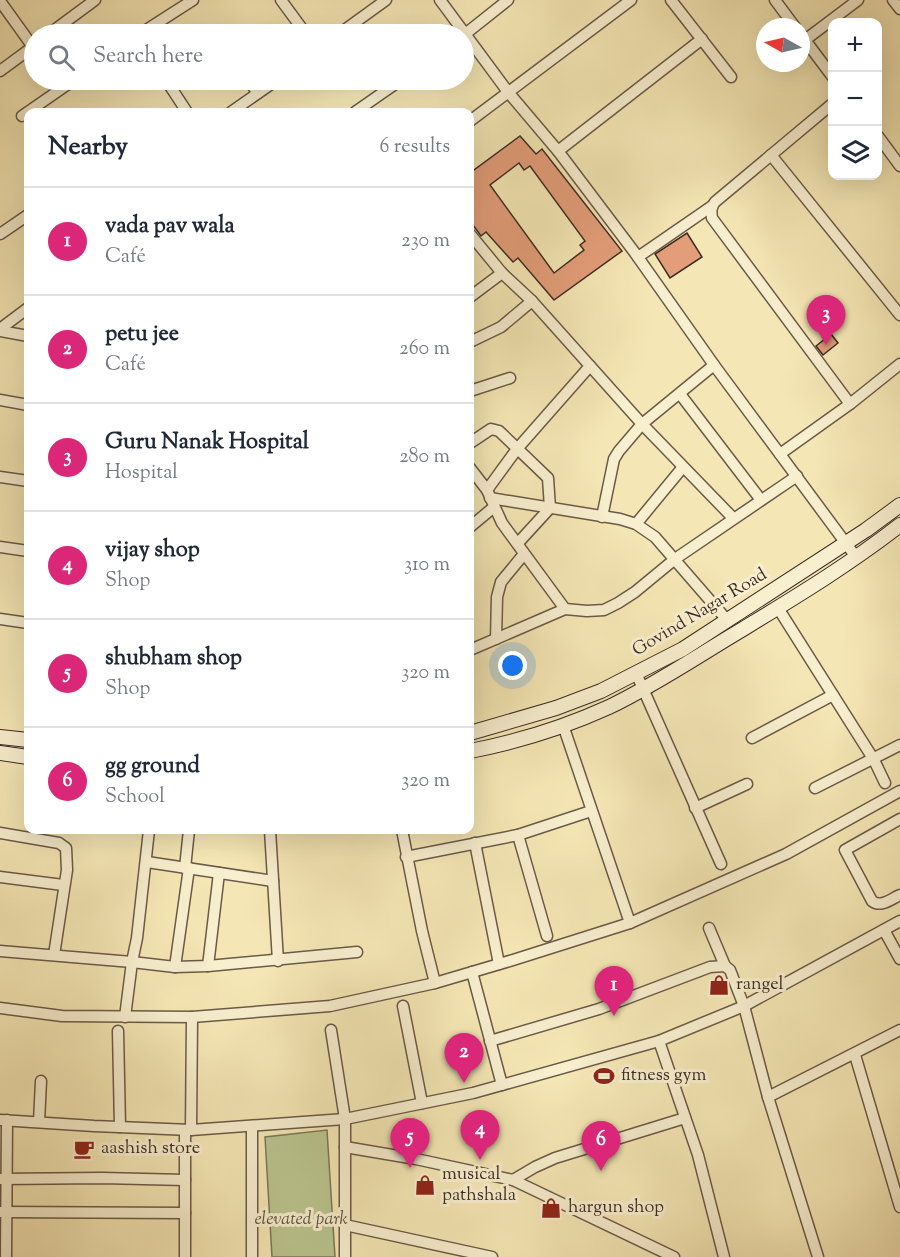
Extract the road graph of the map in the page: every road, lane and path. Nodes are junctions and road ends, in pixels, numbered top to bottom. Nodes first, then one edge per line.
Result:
1 (95, 0) edge
2 (193, 0) edge
3 (281, 0) edge
4 (386, 0) edge
5 (440, 0) edge
6 (508, 0) edge
7 (631, 0) edge
8 (671, 0) edge
9 (775, 0) edge
10 (858, 0) edge
11 (893, 0) edge
12 (0, 1) edge
13 (372, 4) edge
14 (900, 9) edge
15 (788, 18) edge
16 (63, 24) edge
17 (156, 24) edge
18 (299, 24) edge
19 (350, 24) edge
20 (458, 24) edge
21 (474, 27) edge
22 (810, 32) edge
23 (24, 33) edge
24 (702, 39) junction
25 (474, 46) edge
26 (810, 46) edge
27 (24, 53) edge
28 (0, 71) edge
29 (829, 72) edge
30 (731, 76) dead end
31 (60, 90) edge
32 (173, 90) edge
33 (256, 90) edge
34 (262, 90) edge
35 (387, 90) edge
36 (508, 92) junction
37 (258, 93) junction
38 (828, 107) edge
39 (34, 108) edge
40 (184, 108) edge
41 (237, 108) edge
42 (361, 108) edge
43 (474, 118) edge
44 (882, 141) edge
45 (558, 151) junction
46 (771, 155) junction
47 (900, 165) edge
48 (712, 206) junction
49 (24, 218) edge
50 (0, 234) edge
51 (474, 239) edge
52 (638, 257) junction
53 (502, 273) junction
54 (474, 294) edge
55 (532, 301) junction
56 (24, 311) edge
57 (900, 315) edge
58 (0, 330) edge
59 (24, 335) edge
60 (474, 340) edge
61 (900, 364) edge
62 (714, 365) junction
63 (590, 366) junction
64 (510, 378) dead end
65 (474, 390) edge
66 (680, 394) junction
67 (0, 400) edge
68 (24, 404) edge
69 (850, 404) junction
70 (642, 424) junction
71 (474, 440) edge
72 (517, 449) junction
73 (780, 454) junction
74 (683, 467) junction
75 (474, 474) edge
76 (797, 476) junction
77 (0, 477) edge
78 (24, 480) edge
79 (490, 498) junction
80 (761, 500) junction
81 (900, 505) edge
82 (550, 508) junction
83 (602, 517) junction
84 (733, 518) junction
85 (474, 521) edge
86 (636, 524) junction
87 (900, 525) edge
88 (846, 542) junction
89 (518, 543) junction
90 (0, 548) edge
91 (24, 551) edge
92 (524, 554) junction
93 (856, 557) junction
94 (675, 559) junction
95 (778, 608) junction
96 (565, 609) junction
97 (0, 619) edge
98 (727, 620) junction
99 (24, 622) edge
100 (496, 639) junction
101 (474, 648) edge
102 (636, 673) junction
103 (643, 688) junction
104 (833, 695) junction
105 (563, 725) junction
106 (474, 732) edge
107 (0, 737) edge
108 (752, 738) dead end
109 (24, 740) edge
110 (900, 745) edge
111 (474, 750) edge
112 (0, 753) edge
113 (24, 756) edge
114 (874, 760) junction
115 (885, 783) dead end
116 (747, 784) dead end
117 (815, 788) dead end
118 (900, 790) edge
119 (695, 808) junction
120 (591, 811) junction
121 (900, 819) edge
122 (0, 833) edge
123 (149, 834) edge
124 (189, 834) edge
125 (270, 834) edge
126 (403, 834) edge
127 (518, 835) junction
128 (475, 843) junction
129 (406, 857) junction
130 (147, 862) junction
131 (721, 864) dead end
132 (187, 868) junction
133 (219, 873) junction
134 (0, 877) edge
135 (273, 881) junction
136 (63, 885) junction
137 (900, 895) edge
138 (900, 921) edge
139 (630, 923) junction
140 (709, 928) dead end
141 (884, 930) junction
142 (548, 936) dead end
143 (0, 951) edge
144 (357, 952) dead end
145 (54, 955) junction
146 (900, 959) edge
147 (278, 961) junction
148 (132, 962) junction
149 (499, 964) junction
150 (208, 966) junction
151 (725, 966) junction
152 (175, 967) junction
153 (472, 972) junction
154 (435, 982) junction
155 (403, 1006) dead end
156 (744, 1006) junction
157 (0, 1008) edge
158 (125, 1017) junction
159 (192, 1017) junction
160 (331, 1030) dead end
161 (900, 1030) edge
162 (118, 1031) dead end
163 (490, 1041) junction
164 (659, 1041) junction
165 (855, 1055) junction
166 (41, 1081) dead end
167 (502, 1085) junction
168 (768, 1097) junction
169 (422, 1103) junction
170 (685, 1118) junction
171 (345, 1119) junction
172 (4, 1120) edge
173 (39, 1122) junction
174 (252, 1126) junction
175 (120, 1127) junction
176 (188, 1130) junction
177 (345, 1147) junction
178 (4, 1179) edge
179 (185, 1180) junction
180 (513, 1180) junction
181 (900, 1208) edge
182 (4, 1212) edge
183 (185, 1213) junction
184 (345, 1225) junction
185 (6, 1257) edge
186 (185, 1257) edge
187 (252, 1257) edge
188 (345, 1257) edge
189 (492, 1257) edge
190 (674, 1257) edge
191 (724, 1257) edge
192 (818, 1257) edge

1 - 16 street
2 - 17 street
3 - 18 street
4 - 13 street
5 - 20 street
6 - 21 street
7 - 36 street
8 - 24 street
9 - 15 street
10 - 22 street
11 - 14 street
12 - 23 street
13 - 19 street
24 - 30 street
24 - 45 street
25 - 36 street
26 - 29 street
27 - 28 street
31 - 39 street
32 - 40 street
33 - 37 street
34 - 37 street
35 - 42 street
36 - 43 street
36 - 45 street
37 - 41 street
38 - 46 street
44 - 47 street
45 - 52 street
46 - 48 street
46 - 57 street
48 - 52 street
48 - 69 street
49 - 50 street
51 - 53 street
52 - 62 street
53 - 54 street
53 - 55 street
55 - 60 street
55 - 63 street
56 - 58 street
58 - 59 street
61 - 69 street
62 - 66 street
62 - 73 street
63 - 70 street
63 - 72 street
64 - 65 street
66 - 70 street
66 - 80 street
67 - 68 street
69 - 73 street
70 - 74 street
70 - 83 street
71 - 72 street
72 - 79 street
72 - 82 street
73 - 76 street
74 - 84 street
74 - 86 street
75 - 79 street
76 - 80 street
76 - 88 street
77 - 78 street
79 - 82 street
79 - 85 street
79 - 89 street
80 - 84 street
81 - 88 main road, Govind Nagar Road
82 - 83 street
82 - 89 street
83 - 86 street
84 - 94 street
86 - 94 street
87 - 93 main road, Govind Nagar Road
88 - 93 street
88 - 98 main road, Govind Nagar Road
89 - 92 street
90 - 91 street
92 - 96 street
92 - 100 street
93 - 95 main road, Govind Nagar Road
94 - 96 street
94 - 98 street
95 - 103 main road, Govind Nagar Road
95 - 104 street
96 - 100 street
97 - 99 street
98 - 102 main road, Govind Nagar Road
100 - 101 street
102 - 103 street
102 - 106 main road, Govind Nagar Road
103 - 105 main road, Govind Nagar Road
103 - 119 street
104 - 108 street
104 - 114 street
105 - 111 main road, Govind Nagar Road
105 - 120 street
107 - 109 main road
110 - 114 street
112 - 113 main road
114 - 115 street
114 - 117 street
116 - 119 street
118 - 139 street
119 - 131 street
120 - 127 street
120 - 139 street
121 - 137 street
122 - 136 street
123 - 130 street
124 - 132 street
125 - 135 street
126 - 129 street
127 - 128 street
127 - 142 street
128 - 129 street
128 - 149 street
129 - 154 street
130 - 132 street
130 - 148 street
132 - 133 street
132 - 152 street
133 - 135 street
133 - 150 street
134 - 136 street
135 - 147 street
136 - 145 street
138 - 141 street
139 - 149 street
140 - 151 street
141 - 146 street
141 - 156 street
143 - 145 street
144 - 147 street
145 - 148 street
147 - 150 street
148 - 152 street
148 - 158 street
149 - 153 street
150 - 152 street
151 - 156 street
151 - 163 street
153 - 154 street
153 - 163 street
154 - 159 street
155 - 169 street
156 - 164 street
156 - 168 street
157 - 158 street
158 - 159 street
159 - 176 street
160 - 171 street
161 - 165 street
162 - 175 street
163 - 167 street
164 - 167 street
164 - 170 street
165 - 168 street
165 - 181 street
166 - 173 street
167 - 169 street
168 - 192 street
169 - 171 street
170 - 180 street
170 - 191 street
171 - 174 street
171 - 177 street
172 - 173 street
172 - 178 street
173 - 175 street
174 - 176 street
174 - 187 street
175 - 176 street
176 - 179 street
177 - 180 street
177 - 184 street
178 - 179 street
178 - 182 street
179 - 183 street
180 - 190 street
182 - 183 street
182 - 185 street
183 - 186 street
184 - 188 street
184 - 189 street

